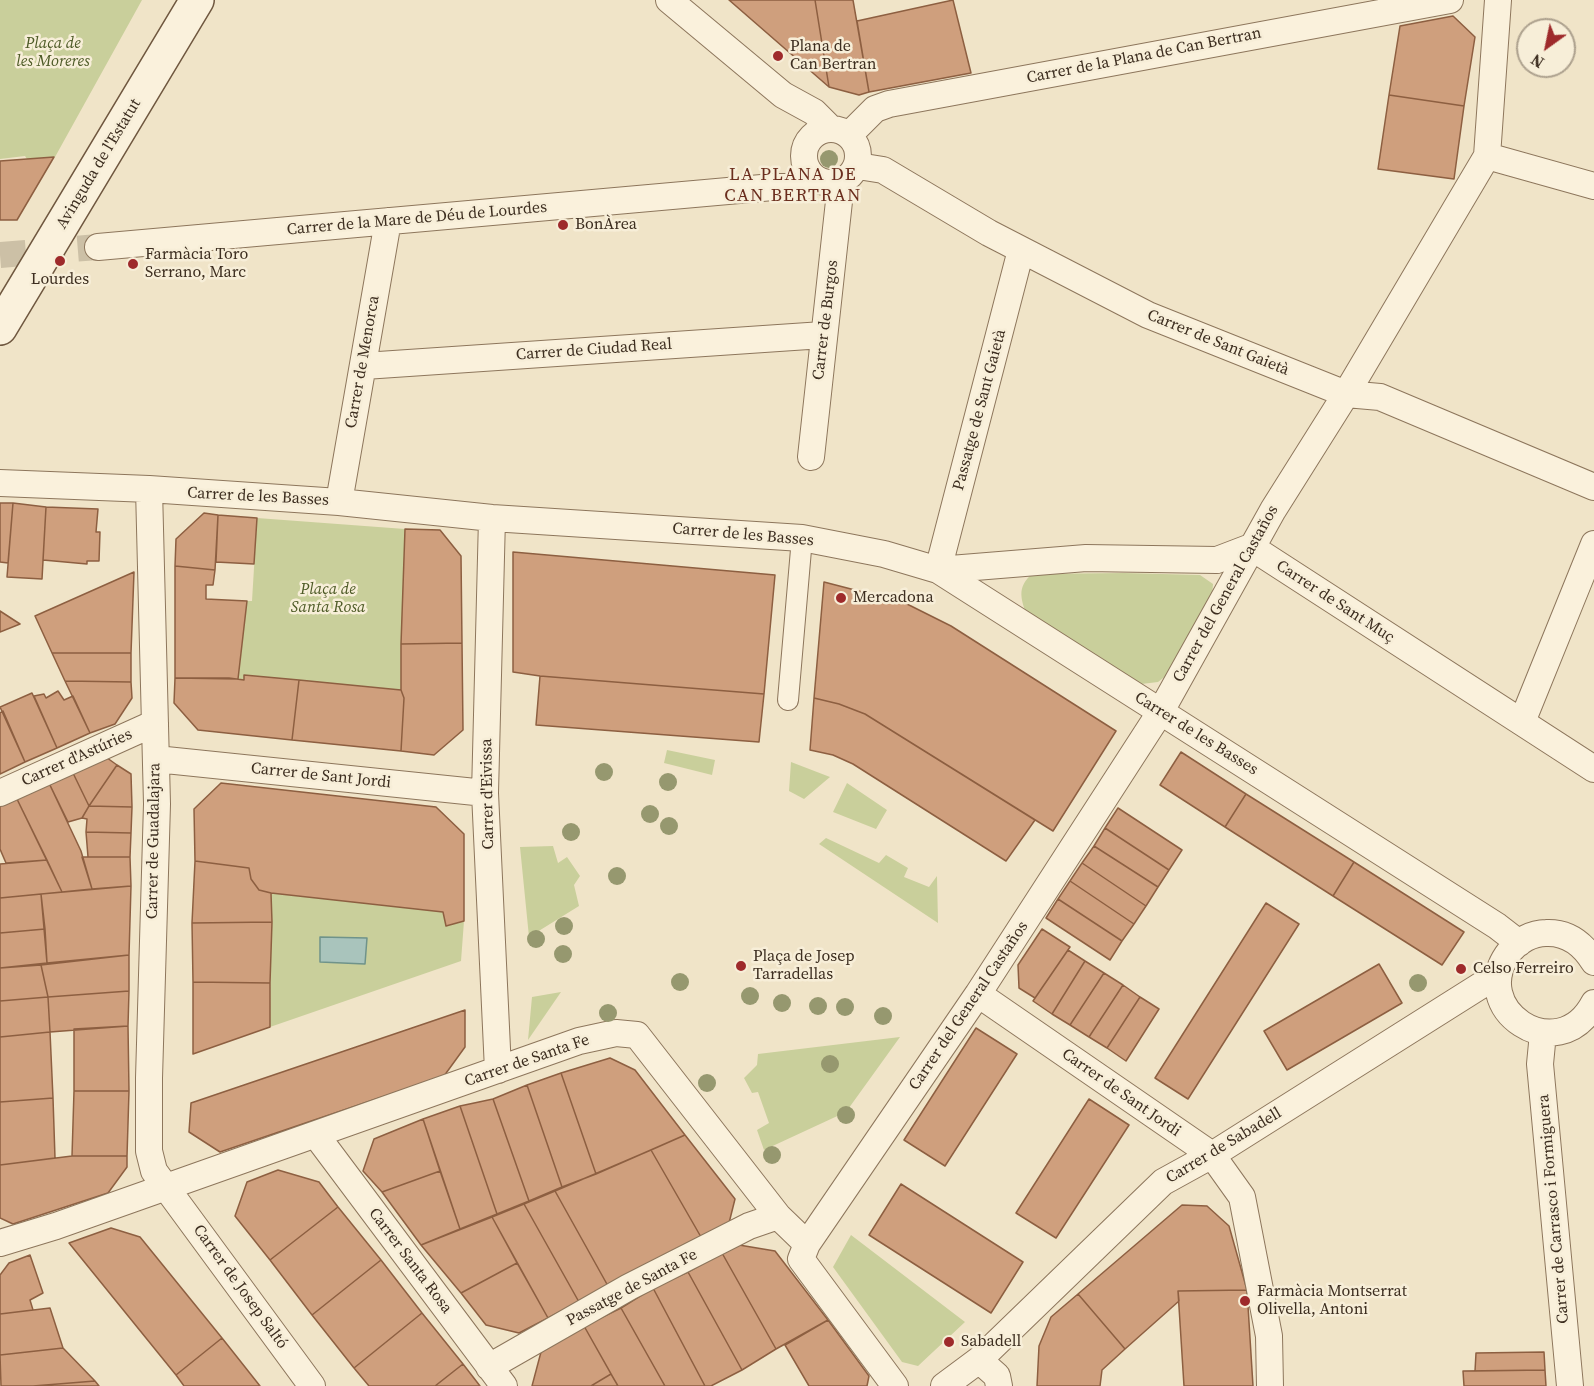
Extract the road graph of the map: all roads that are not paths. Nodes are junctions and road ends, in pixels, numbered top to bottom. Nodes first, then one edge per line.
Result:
1 (669, 0) edge
2 (1450, 0) edge
3 (1498, 0) edge
4 (193, 2) edge
5 (783, 95) junction
6 (840, 132) junction
7 (1487, 156) junction
8 (808, 161) junction
9 (849, 174) junction
10 (1594, 186) edge
11 (387, 221) junction
12 (98, 247) tunnel mouth
13 (1021, 250) junction
14 (0, 328) edge
15 (823, 335) junction
16 (364, 366) junction
17 (1346, 394) junction
18 (811, 457) dead end
19 (0, 483) edge
20 (1594, 487) edge
21 (149, 489) junction
22 (339, 502) junction
23 (492, 518) junction
24 (802, 538) junction
25 (1594, 544) edge
26 (1251, 547) junction
27 (938, 570) junction
28 (788, 700) dead end
29 (1161, 711) junction
30 (1521, 722) junction
31 (155, 723) junction
32 (156, 759) junction
33 (1594, 769) edge
34 (0, 793) edge
35 (485, 793) junction
36 (1585, 933) edge
37 (1518, 943) junction
38 (1594, 962) edge
39 (1499, 974) junction
40 (978, 994) junction
41 (1594, 1003) edge
42 (1503, 1006) junction
43 (1447, 1008) junction
44 (1543, 1033) junction
45 (498, 1070) junction
46 (316, 1135) junction
47 (1212, 1155) junction
48 (167, 1188) junction
49 (778, 1216) junction
50 (0, 1243) edge
51 (807, 1244) junction
52 (979, 1360) junction
53 (497, 1377) edge
54 (312, 1386) edge
55 (895, 1386) edge
56 (944, 1386) edge
57 (999, 1386) edge
58 (1270, 1386) edge
59 (1570, 1386) edge

1 - 5 street
2 - 6 street, Carrer de la Plana de Can Bertran
3 - 7 street, Carrer del General Castaños
4 - 14 main road, Avinguda de l'Estatut
5 - 6 street
5 - 8 street
6 - 8 street
6 - 9 street
7 - 10 street
7 - 17 street, Carrer del General Castaños
8 - 9 street
8 - 11 street, Carrer de la Mare de Déu de Lourdes
9 - 13 street, Carrer de Sant Gaietà
9 - 15 street, Carrer de Burgos
11 - 12 street, Carrer de la Mare de Déu de Lourdes
11 - 16 street, Carrer de Menorca
13 - 17 street, Carrer de Sant Gaietà
13 - 27 street, Passatge de Sant Gaietà
15 - 16 street, Carrer de Ciudad Real
15 - 18 street, Carrer de Burgos
16 - 22 street, Carrer de Menorca
17 - 20 street, Carrer de Sant Gaietà
17 - 26 street, Carrer del General Castaños
19 - 21 street, Carrer de les Basses
21 - 22 street, Carrer de les Basses
21 - 31 street, Carrer de Guadalajara
22 - 23 street, Carrer de les Basses
23 - 24 street, Carrer de les Basses
23 - 35 street, Carrer d'Eivissa
24 - 27 street, Carrer de les Basses
24 - 28 street
25 - 30 street
26 - 27 street
26 - 29 street, Carrer del General Castaños
26 - 30 street, Carrer de Sant Muç
27 - 29 street, Carrer de les Basses
29 - 37 street, Carrer de les Basses
29 - 40 street, Carrer del General Castaños
30 - 33 street, Carrer de Sant Muç
31 - 32 street, Carrer de Guadalajara
31 - 34 street, Carrer d'Astúries
32 - 35 street, Carrer de Sant Jordi
32 - 48 street, Carrer de Guadalajara
35 - 45 street, Carrer d'Eivissa
36 - 37 street
36 - 38 street
37 - 39 street
39 - 42 street
39 - 43 street, Carrer de Sabadell
40 - 47 street, Carrer de Sant Jordi
40 - 51 street, Carrer del General Castaños
41 - 44 street
42 - 43 street, Carrer de Sabadell
42 - 44 street
43 - 47 street, Carrer de Sabadell
44 - 59 street, Carrer de Carrasco i Formiguera
45 - 46 street, Carrer de Santa Fe
45 - 49 street, Carrer de Santa Fe
46 - 48 street, Carrer de Santa Fe
46 - 53 street, Carrer Santa Rosa
47 - 52 street, Carrer de Sabadell
47 - 58 street, Carrer de Sant Jordi
48 - 50 street, Carrer de Santa Fe
48 - 54 street, Carrer de Josep Saltó
49 - 51 street, Carrer de Santa Fe
49 - 53 street, Passatge de Santa Fe
51 - 55 street
52 - 56 street, Carrer de Sabadell
52 - 57 street

